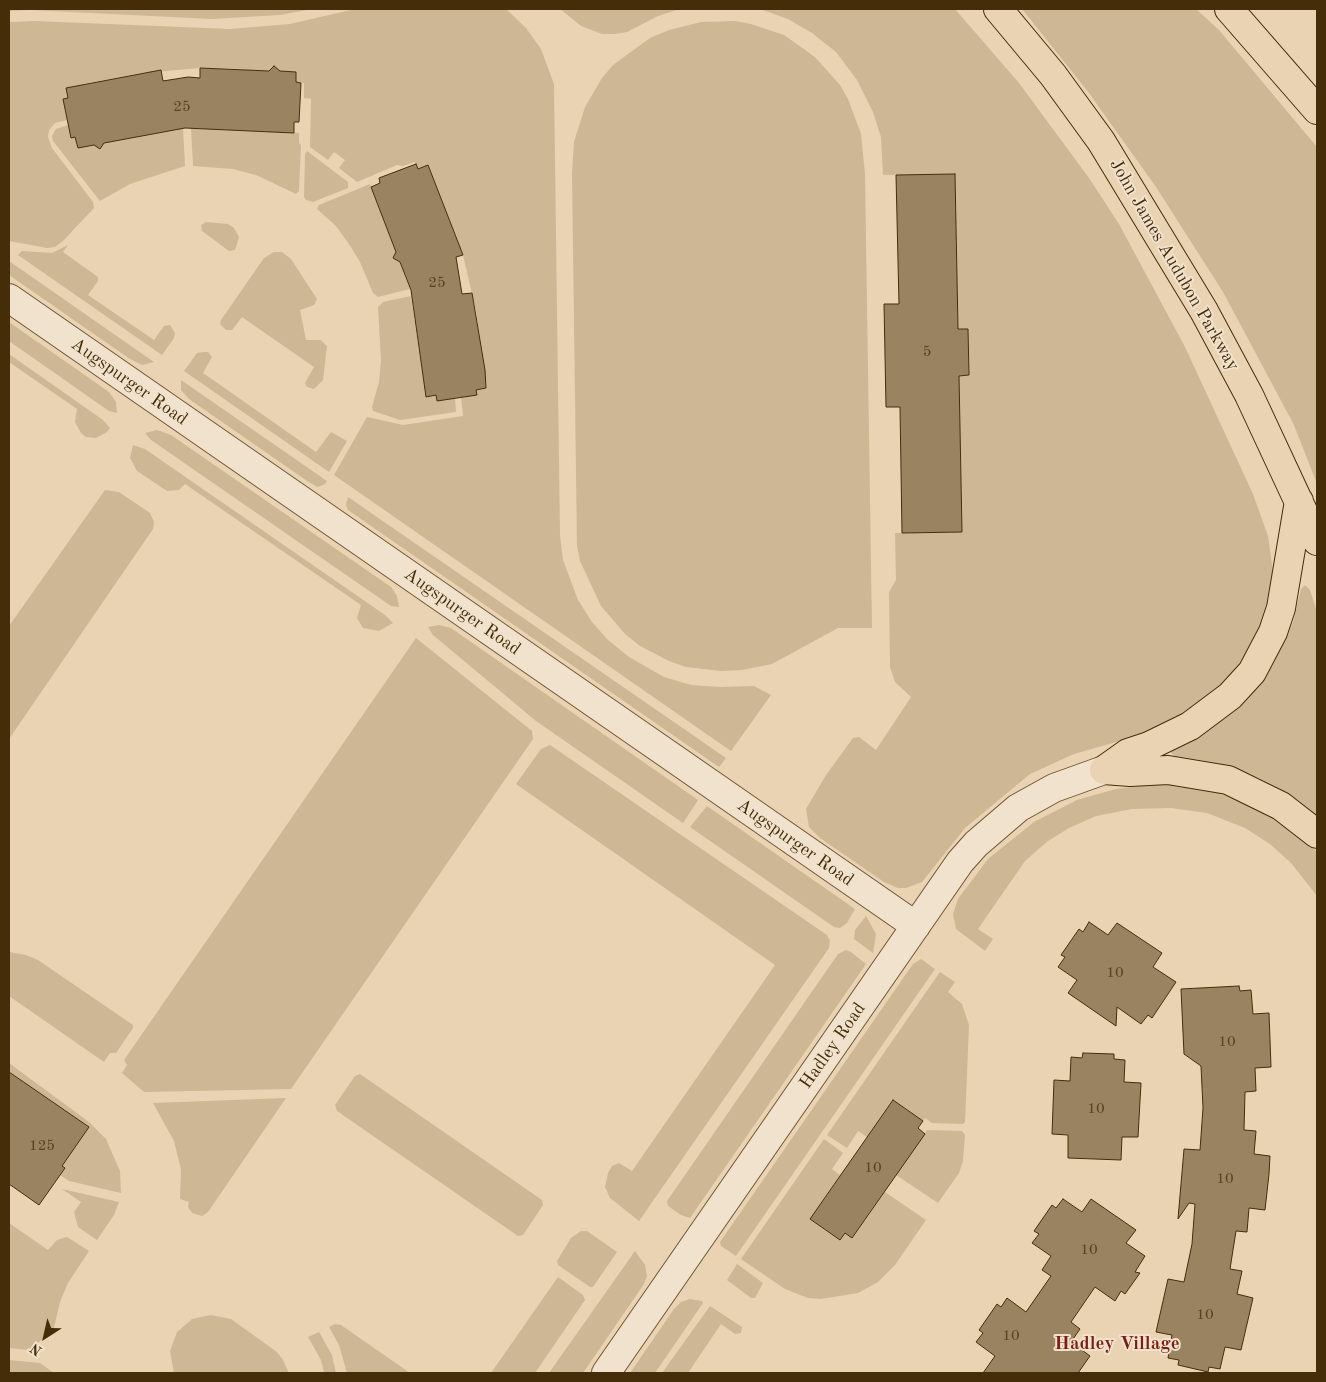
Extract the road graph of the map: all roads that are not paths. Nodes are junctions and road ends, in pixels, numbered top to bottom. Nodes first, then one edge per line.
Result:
1 (998, 9) edge
2 (1229, 9) edge
3 (1317, 110) edge
4 (9, 298) edge
5 (1299, 502) junction
6 (1317, 541) edge
7 (1104, 770) junction
8 (1317, 834) edge
9 (916, 926) junction
10 (606, 1373) edge

1 - 5 main road, John James Audubon Parkway
2 - 3 main road
4 - 9 street, Augspurger Road
5 - 6 main road, John James Audubon Parkway
5 - 7 main road
7 - 8 main road
7 - 9 street, Hadley Road
9 - 10 street, Hadley Road

